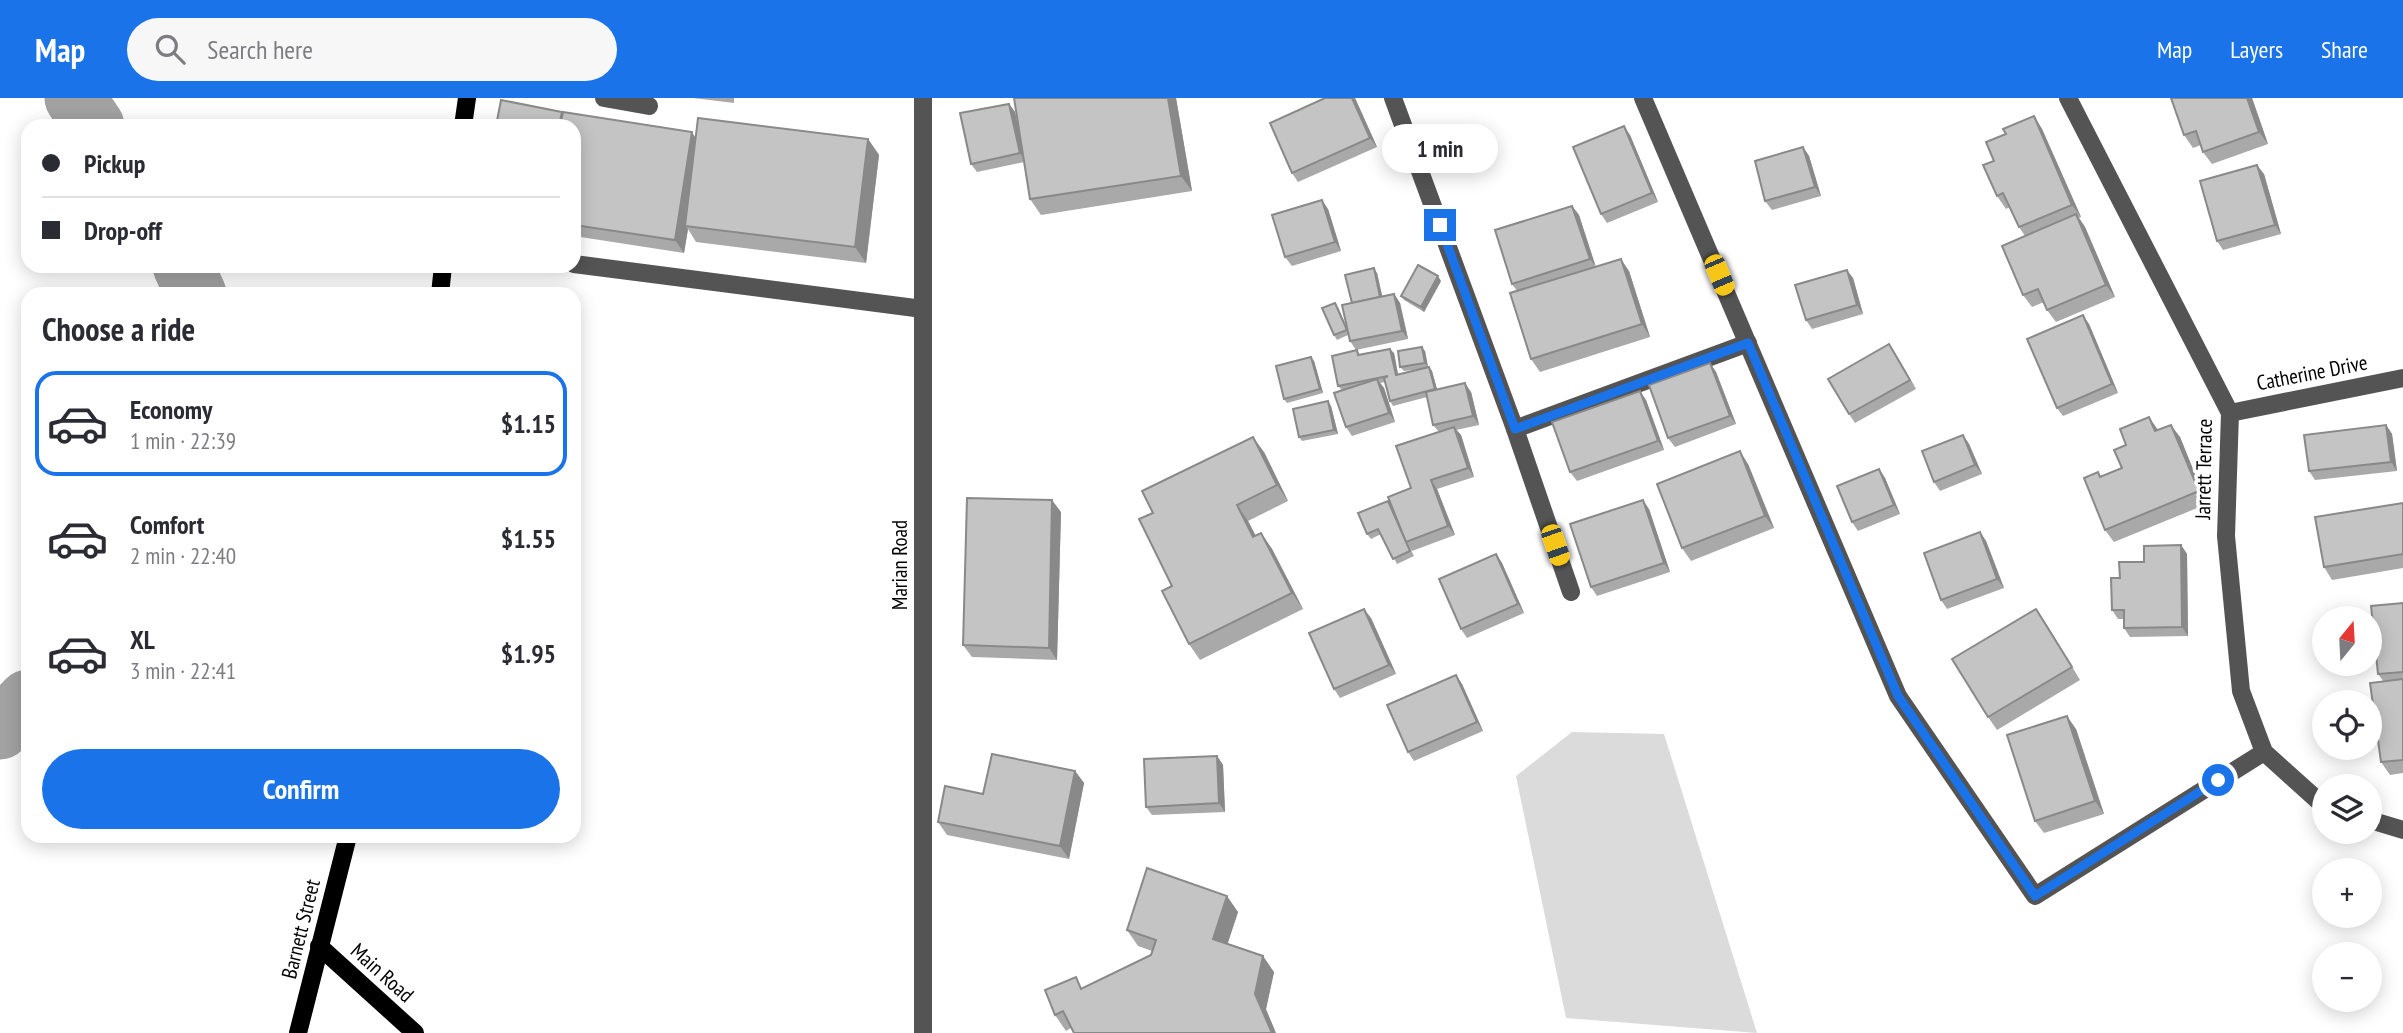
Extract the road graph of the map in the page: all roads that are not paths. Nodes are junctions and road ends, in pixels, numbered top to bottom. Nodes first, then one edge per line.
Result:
1 (467, 98) edge
2 (604, 98) edge
3 (923, 98) edge
4 (1393, 98) edge
5 (1643, 98) edge
6 (2068, 98) edge
7 (649, 106) dead end
8 (464, 119) edge
9 (581, 265) edge
10 (923, 309) junction
11 (1748, 343) junction
12 (2403, 378) edge
13 (2230, 413) junction
14 (1515, 429) junction
15 (1571, 592) dead end
16 (2264, 752) junction
17 (2312, 795) edge
18 (2382, 824) edge
19 (2403, 830) edge
20 (346, 843) edge
21 (319, 946) junction
22 (298, 1033) edge
23 (415, 1033) edge
24 (923, 1033) edge

1 - 8 main road
2 - 7 street
3 - 10 street, Marian Road
4 - 14 street
5 - 11 street
6 - 13 street, Jarrett Terrace
9 - 10 street
10 - 24 street, Marian Road
11 - 14 street
11 - 16 street
12 - 13 street, Catherine Drive
13 - 16 street, Jarrett Terrace
14 - 15 street
16 - 17 street, Jarrett Terrace
18 - 19 street
20 - 21 main road, Barnett Street
21 - 22 main road, Barnett Street
21 - 23 main road, Main Road

